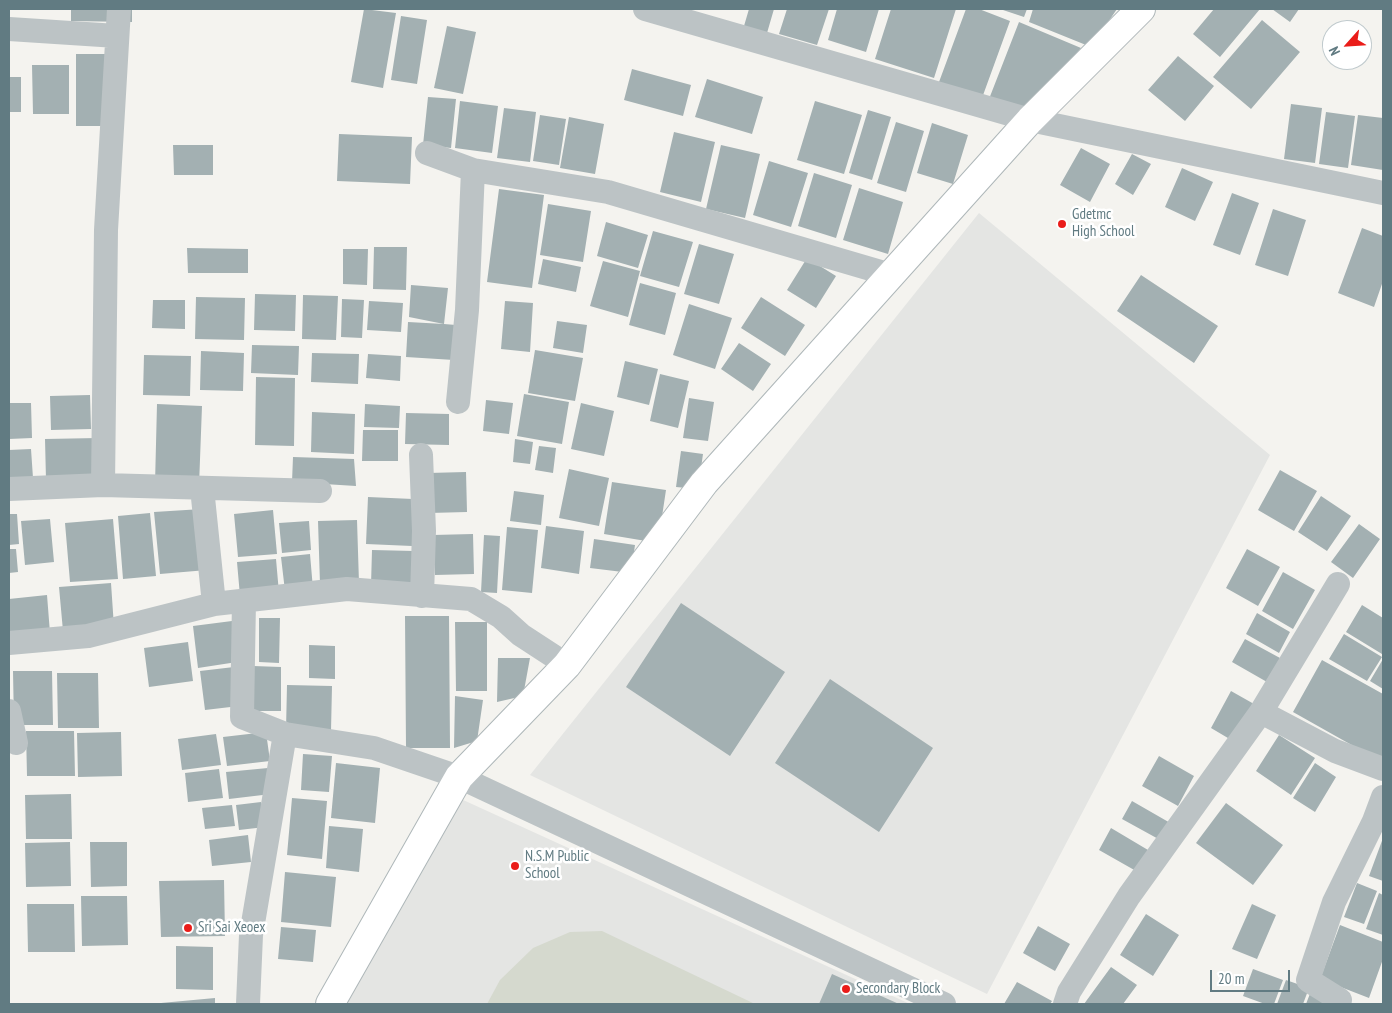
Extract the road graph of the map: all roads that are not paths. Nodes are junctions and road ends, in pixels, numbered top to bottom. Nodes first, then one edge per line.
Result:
1 (119, 9) edge
2 (645, 9) edge
3 (1141, 9) edge
4 (9, 29) edge
5 (117, 36) junction
6 (1030, 120) junction
7 (427, 153) dead end
8 (472, 170) junction
9 (1383, 192) edge
10 (892, 275) junction
11 (458, 402) dead end
12 (421, 455) dead end
13 (103, 485) junction
14 (202, 488) junction
15 (9, 489) edge
16 (320, 491) dead end
17 (1338, 584) dead end
18 (422, 596) junction
19 (244, 601) junction
20 (214, 604) junction
21 (9, 643) edge
22 (567, 665) junction
23 (9, 711) edge
24 (1261, 712) junction
25 (285, 734) junction
26 (16, 742) dead end
27 (1383, 769) edge
28 (459, 777) junction
29 (1383, 797) edge
30 (248, 1004) edge
31 (330, 1004) edge
32 (944, 1004) edge
33 (1065, 1004) edge
34 (1338, 1004) edge

1 - 5 street
2 - 6 street
3 - 6 street
4 - 5 street
5 - 13 street
6 - 9 street
6 - 10 street
7 - 8 street
8 - 10 street
8 - 11 street
10 - 22 street
12 - 18 street
13 - 14 street
13 - 15 street
14 - 16 street
14 - 20 street
17 - 24 street
18 - 19 street
18 - 22 street
19 - 20 street
19 - 25 street
20 - 21 street
22 - 28 street
23 - 26 street
24 - 27 street
24 - 33 street
25 - 28 street
25 - 30 street
28 - 31 street
28 - 32 street
29 - 34 street

